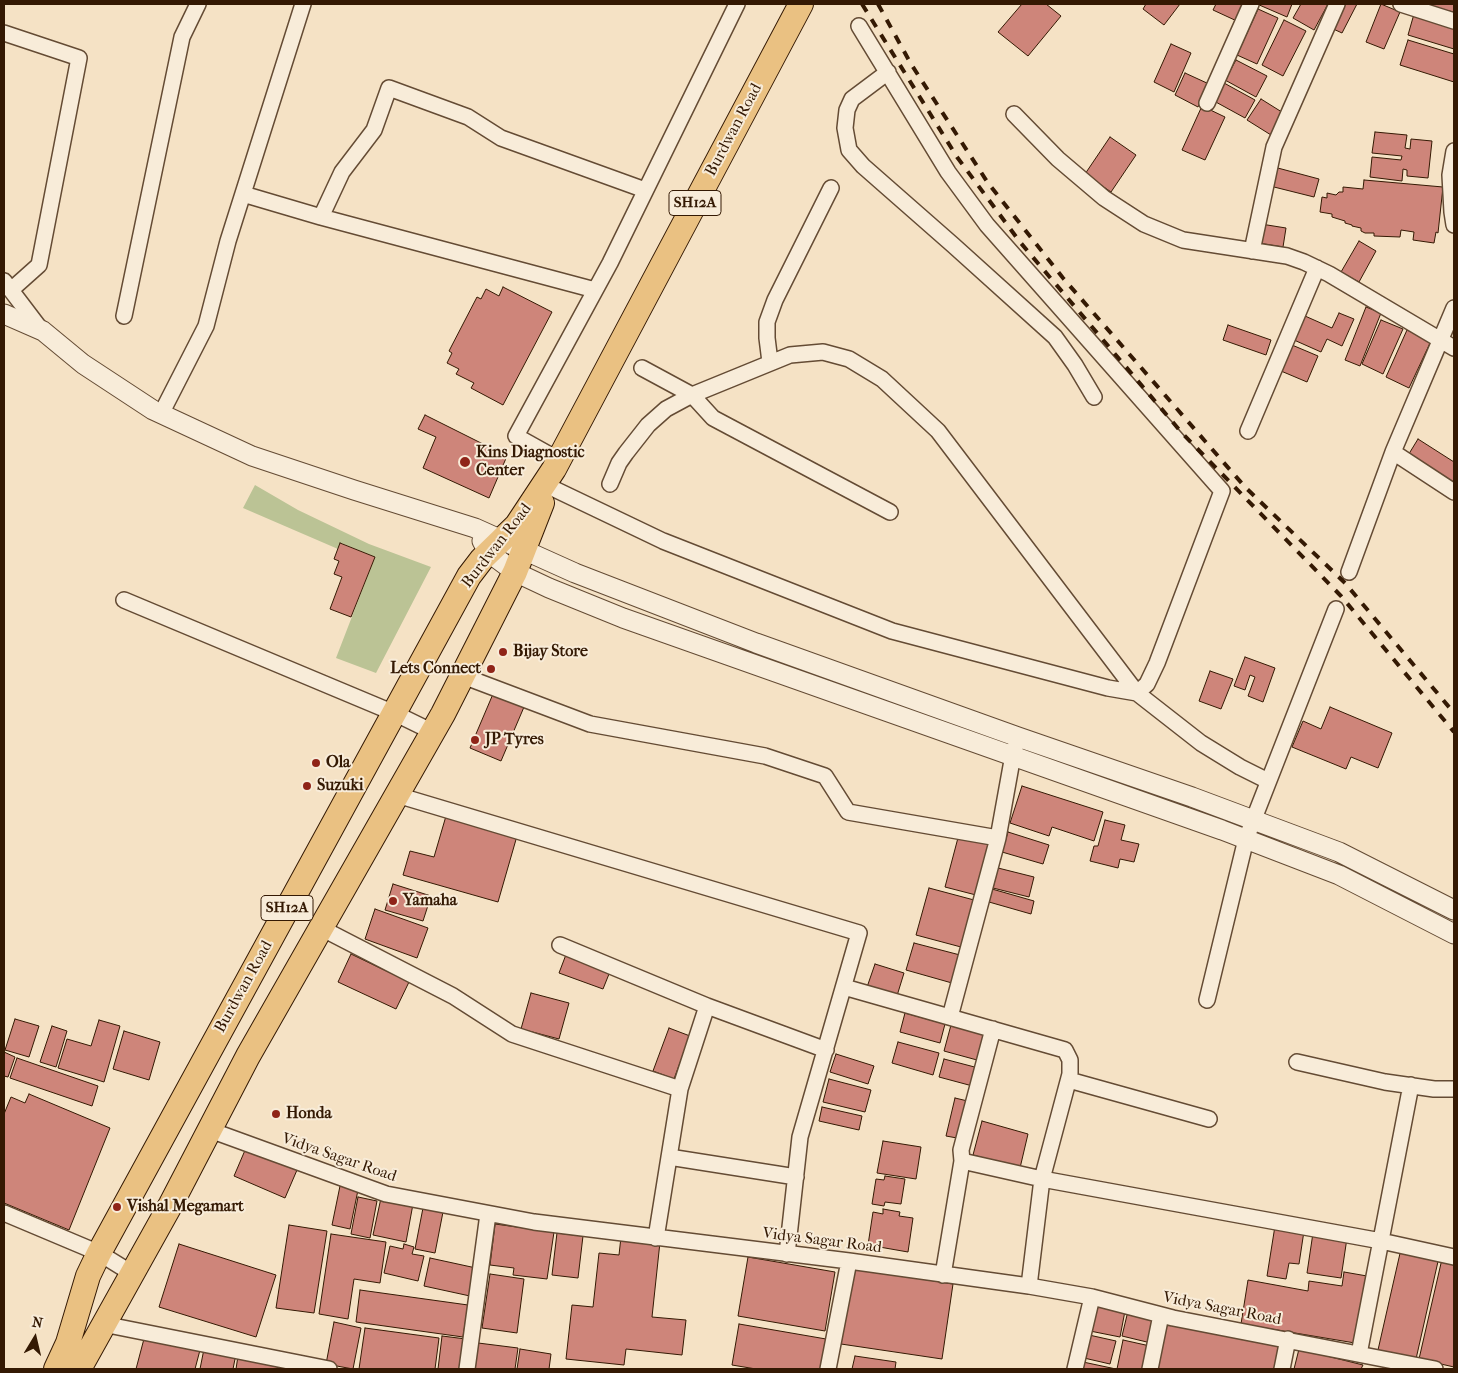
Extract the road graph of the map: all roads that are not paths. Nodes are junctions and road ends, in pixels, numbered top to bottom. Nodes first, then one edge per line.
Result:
1 (198, 4) edge
2 (304, 4) edge
3 (737, 4) edge
4 (801, 4) edge
5 (1251, 4) edge
6 (1337, 4) edge
7 (1401, 4) edge
8 (1454, 21) edge
9 (859, 26) dead end
10 (4, 33) edge
11 (888, 72) junction
12 (1207, 104) dead end
13 (1014, 114) dead end
14 (1454, 151) edge
15 (831, 188) dead end
16 (645, 190) junction
17 (243, 194) junction
18 (321, 217) junction
19 (1454, 224) edge
20 (1252, 250) junction
21 (1317, 268) junction
22 (8, 286) edge
23 (595, 290) junction
24 (1454, 308) edge
25 (4, 314) edge
26 (124, 316) dead end
27 (43, 331) junction
28 (1448, 344) edge
29 (770, 362) junction
30 (642, 368) dead end
31 (692, 395) junction
32 (1094, 397) dead end
33 (161, 414) junction
34 (1248, 431) dead end
35 (1393, 452) junction
36 (554, 471) junction
37 (610, 484) dead end
38 (1454, 492) edge
39 (890, 512) dead end
40 (494, 546) junction
41 (519, 561) junction
42 (1349, 572) dead end
43 (124, 600) dead end
44 (1336, 609) dead end
45 (463, 676) junction
46 (1137, 693) junction
47 (394, 714) junction
48 (433, 732) junction
49 (1018, 737) junction
50 (1013, 755) junction
51 (1268, 781) junction
52 (397, 795) junction
53 (1253, 820) junction
54 (998, 838) junction
55 (1246, 839) junction
56 (1454, 910) edge
57 (321, 928) junction
58 (1454, 934) edge
59 (560, 945) dead end
60 (844, 987) junction
61 (1207, 1000) dead end
62 (707, 1006) junction
63 (950, 1017) junction
64 (993, 1029) junction
65 (826, 1050) junction
66 (1297, 1062) dead end
67 (1069, 1080) junction
68 (1411, 1085) junction
69 (680, 1089) junction
70 (1454, 1089) edge
71 (1209, 1119) dead end
72 (210, 1130) junction
73 (670, 1157) junction
74 (962, 1161) junction
75 (796, 1176) junction
76 (1042, 1179) junction
77 (4, 1212) edge
78 (488, 1214) junction
79 (656, 1238) junction
80 (1381, 1242) junction
81 (99, 1252) junction
82 (787, 1254) junction
83 (1454, 1257) edge
84 (849, 1261) junction
85 (133, 1274) junction
86 (944, 1275) junction
87 (1029, 1286) junction
88 (1092, 1298) junction
89 (1161, 1315) junction
90 (103, 1324) junction
91 (1288, 1340) junction
92 (1359, 1354) junction
93 (56, 1369) edge
94 (79, 1369) edge
95 (330, 1369) edge
96 (468, 1369) edge
97 (828, 1369) edge
98 (1076, 1369) edge
99 (1150, 1369) edge
100 (1282, 1369) edge
101 (1435, 1369) edge

1 - 26 street
2 - 17 street
3 - 16 street
4 - 36 main road, Burdwan Road / SH12A
5 - 12 street
6 - 20 street
7 - 8 street
9 - 11 street
10 - 22 street
11 - 32 street
11 - 46 street
13 - 20 street
14 - 19 street
15 - 29 street
16 - 18 street
16 - 23 street
17 - 18 street
17 - 33 street
18 - 23 street
20 - 21 street
21 - 28 street
21 - 34 street
22 - 27 street
23 - 36 street
24 - 28 street
25 - 27 street
27 - 33 street
28 - 35 street
29 - 31 street
29 - 46 street
30 - 31 street
31 - 37 street
31 - 39 street
33 - 40 street
35 - 38 street
35 - 42 street
36 - 40 main road, Burdwan Road / SH12A
36 - 41 main road, Burdwan Road / SH12A
36 - 46 street
40 - 41 street
40 - 47 main road, Burdwan Road / SH12A
41 - 45 main road, Burdwan Road / SH12A
41 - 49 street
41 - 50 street
43 - 47 street
44 - 51 street
45 - 48 main road, Burdwan Road / SH12A
45 - 54 street
46 - 51 street
47 - 48 street
47 - 81 main road, Burdwan Road / SH12A
48 - 52 main road, Burdwan Road / SH12A
49 - 50 street
49 - 53 street
50 - 54 street
50 - 55 street
51 - 53 street
52 - 57 main road, Burdwan Road / SH12A
52 - 60 street
53 - 55 street
53 - 56 street
54 - 63 street
55 - 58 street
55 - 61 street
57 - 69 street
57 - 72 main road, Burdwan Road / SH12A
59 - 62 street
60 - 63 street
60 - 65 street
62 - 65 street
62 - 69 street
63 - 64 street
64 - 67 street
64 - 74 street
65 - 75 street
66 - 68 street
67 - 71 street
67 - 76 street
68 - 70 street
68 - 80 street
69 - 73 street
72 - 78 street, Vidya Sagar Road
72 - 85 main road, Burdwan Road / SH12A
73 - 75 street
73 - 79 street
74 - 76 street
74 - 86 street
75 - 82 street
76 - 80 street
76 - 87 street
77 - 81 street
78 - 79 street, Vidya Sagar Road
78 - 96 street
79 - 82 street, Vidya Sagar Road
80 - 83 street
80 - 92 street
81 - 85 street
81 - 93 main road, Burdwan Road / SH12A
82 - 84 street, Vidya Sagar Road
84 - 86 street, Vidya Sagar Road
84 - 97 street
85 - 90 main road, Burdwan Road / SH12A
86 - 87 street, Vidya Sagar Road
87 - 88 street, Vidya Sagar Road
88 - 89 street, Vidya Sagar Road
88 - 98 street
89 - 91 street, Vidya Sagar Road
89 - 99 street
90 - 94 main road, Burdwan Road / SH12A
90 - 95 street
91 - 92 street, Vidya Sagar Road
91 - 100 street
92 - 101 street, Vidya Sagar Road

